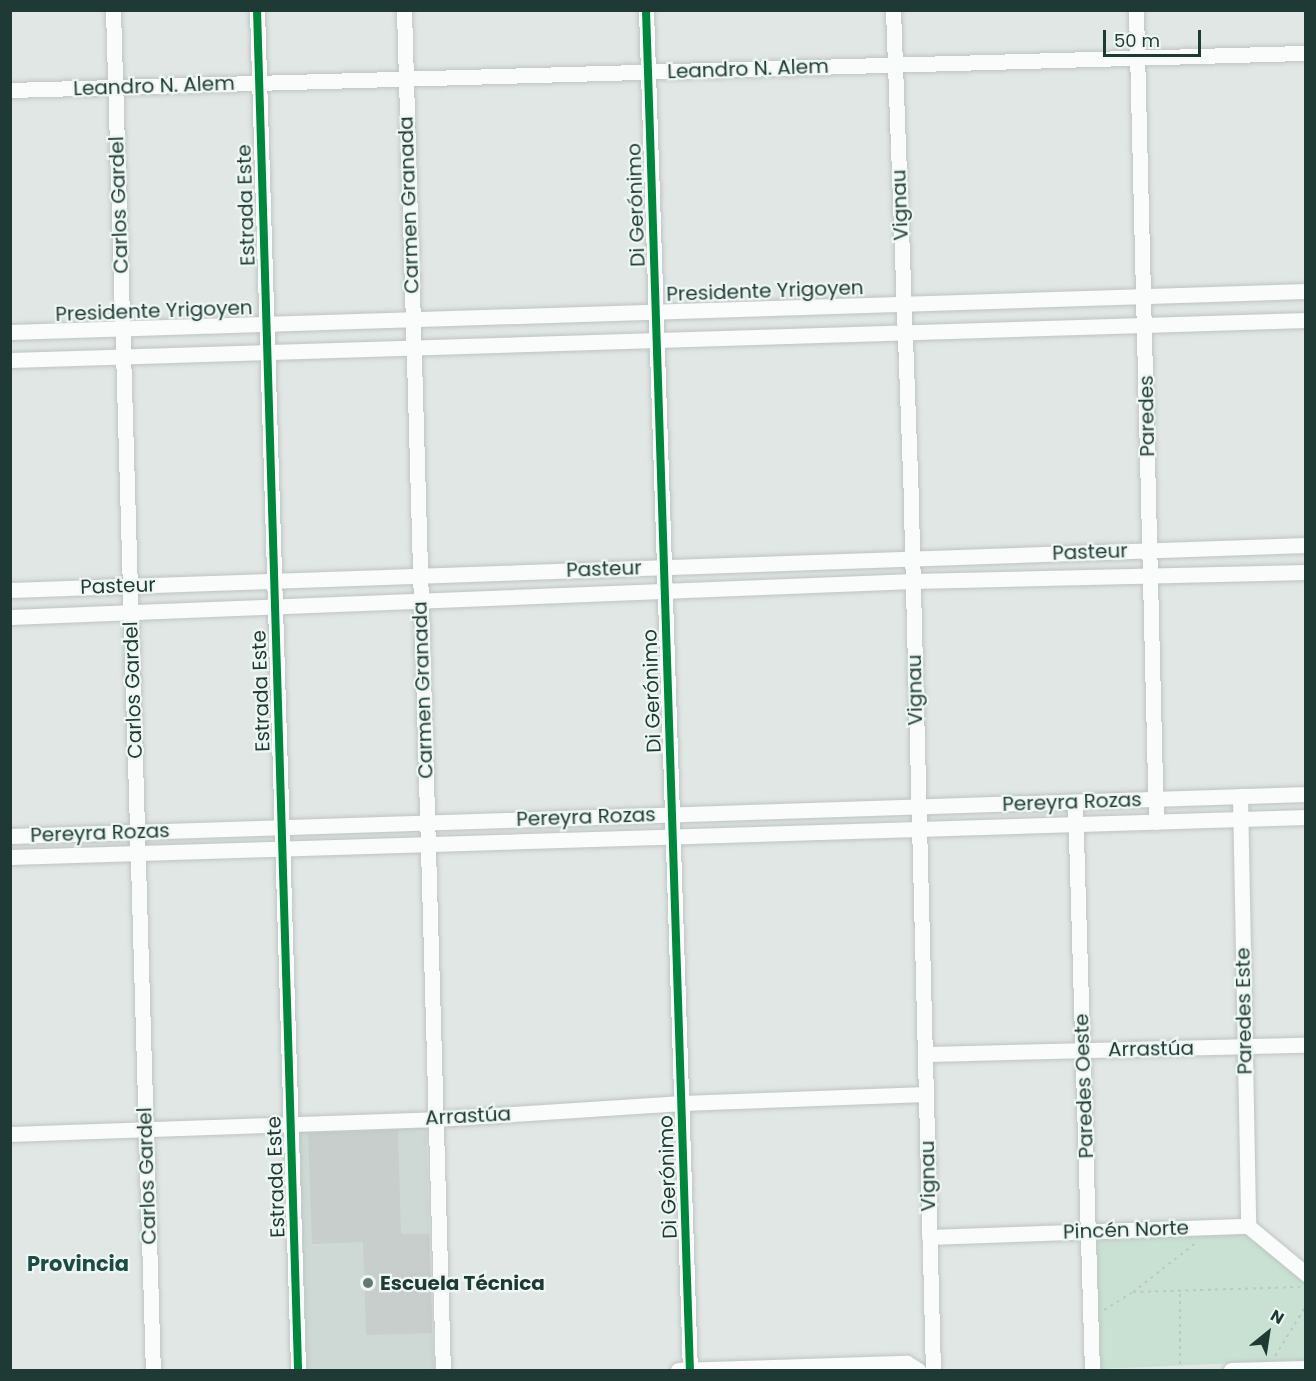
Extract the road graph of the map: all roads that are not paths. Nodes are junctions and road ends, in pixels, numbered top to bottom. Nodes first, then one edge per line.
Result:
1 (113, 10) edge
2 (257, 10) edge
3 (404, 10) edge
4 (646, 10) edge
5 (893, 10) edge
6 (1137, 10) edge
7 (1305, 53) edge
8 (1138, 58) junction
9 (895, 65) junction
10 (648, 72) junction
11 (406, 79) junction
12 (259, 83) junction
13 (115, 87) junction
14 (10, 90) edge
15 (1305, 291) edge
16 (1144, 296) junction
17 (903, 303) junction
18 (656, 311) junction
19 (413, 319) junction
20 (1305, 320) edge
21 (266, 324) junction
22 (1145, 325) junction
23 (122, 329) junction
24 (10, 332) edge
25 (905, 332) junction
26 (657, 340) junction
27 (413, 347) junction
28 (267, 352) junction
29 (123, 356) junction
30 (10, 360) edge
31 (1305, 545) edge
32 (1150, 550) junction
33 (912, 557) junction
34 (664, 566) junction
35 (1305, 572) edge
36 (420, 575) junction
37 (1150, 576) junction
38 (274, 581) junction
39 (913, 581) junction
40 (130, 586) junction
41 (10, 590) edge
42 (665, 591) junction
43 (421, 600) junction
44 (275, 606) junction
45 (131, 612) junction
46 (10, 616) edge
47 (1305, 794) edge
48 (1240, 796) junction
49 (1155, 799) junction
50 (1075, 802) junction
51 (918, 807) junction
52 (672, 814) junction
53 (1305, 818) edge
54 (1241, 819) junction
55 (427, 822) junction
56 (1156, 822) junction
57 (1076, 825) junction
58 (282, 827) junction
59 (919, 829) junction
60 (137, 832) junction
61 (10, 836) edge
62 (673, 837) junction
63 (428, 844) junction
64 (282, 849) junction
65 (138, 854) junction
66 (10, 857) edge
67 (1305, 1045) edge
68 (1245, 1047) junction
69 (1083, 1051) junction
70 (925, 1054) junction
71 (926, 1094) junction
72 (682, 1103) junction
73 (436, 1119) junction
74 (291, 1124) junction
75 (146, 1129) junction
76 (10, 1134) edge
77 (1248, 1226) junction
78 (1089, 1231) junction
79 (929, 1237) junction
80 (1305, 1274) edge
81 (1270, 1367) edge
82 (1305, 1368) edge
83 (780, 1369) edge
84 (690, 1370) edge
85 (736, 1370) edge
86 (153, 1371) edge
87 (298, 1371) edge
88 (443, 1371) edge
89 (678, 1371) edge
90 (918, 1371) edge
91 (933, 1371) edge
92 (1092, 1371) edge
93 (1231, 1371) edge

1 - 13 street, Carlos Gardel
2 - 12 street, Estrada Este
3 - 11 street, Carmen Granada
4 - 10 street, Di Gerónimo
5 - 9 street, Vignau
6 - 8 street, Paredes
7 - 8 street, Leandro N. Alem
8 - 9 street, Leandro N. Alem
8 - 16 street, Paredes
9 - 10 street, Leandro N. Alem
9 - 17 street, Vignau
10 - 11 street, Leandro N. Alem
10 - 18 street, Di Gerónimo
11 - 12 street, Leandro N. Alem
11 - 19 street, Carmen Granada
12 - 13 street, Leandro N. Alem
12 - 21 street, Estrada Este
13 - 14 street, Leandro N. Alem
13 - 23 street, Carlos Gardel
15 - 16 street, Presidente Yrigoyen
16 - 17 street, Presidente Yrigoyen
16 - 22 street, Paredes
17 - 18 street, Presidente Yrigoyen
17 - 25 street, Vignau
18 - 19 street, Presidente Yrigoyen
18 - 26 street, Di Gerónimo
19 - 21 street, Presidente Yrigoyen
19 - 27 street, Carmen Granada
20 - 22 street
21 - 23 street, Presidente Yrigoyen
21 - 28 street, Estrada Este
22 - 25 street
22 - 32 street, Paredes
23 - 24 street, Presidente Yrigoyen
23 - 29 street, Carlos Gardel
25 - 26 street
25 - 33 street, Vignau
26 - 27 street
26 - 34 street, Di Gerónimo
27 - 28 street
27 - 36 street, Carmen Granada
28 - 29 street
28 - 38 street, Estrada Este
29 - 30 street
29 - 40 street, Carlos Gardel
31 - 32 street, Pasteur
32 - 33 street, Pasteur
32 - 37 street, Paredes
33 - 34 street, Pasteur
33 - 39 street, Vignau
34 - 36 street, Pasteur
34 - 42 street, Di Gerónimo
35 - 37 street, Pasteur
36 - 38 street, Pasteur
36 - 43 street, Carmen Granada
37 - 39 street, Pasteur
37 - 49 street, Paredes
38 - 40 street, Pasteur
38 - 44 street, Estrada Este
39 - 42 street, Pasteur
39 - 51 street, Vignau
40 - 41 street, Pasteur
40 - 45 street, Carlos Gardel
42 - 43 street, Pasteur
42 - 52 street, Di Gerónimo
43 - 44 street, Pasteur
43 - 55 street, Carmen Granada
44 - 45 street, Pasteur
44 - 58 street, Estrada Este
45 - 46 street, Pasteur
45 - 60 street, Carlos Gardel
47 - 48 street, Pereyra Rozas
48 - 49 street, Pereyra Rozas
48 - 54 street, Paredes Este
49 - 50 street, Pereyra Rozas
49 - 56 street, Paredes
50 - 51 street, Pereyra Rozas
50 - 57 street, Paredes Oeste
51 - 52 street, Pereyra Rozas
51 - 59 street, Vignau
52 - 55 street, Pereyra Rozas
52 - 62 street, Di Gerónimo
53 - 54 street, Pereyra Rozas
54 - 56 street, Pereyra Rozas
54 - 68 street, Paredes Este
55 - 58 street, Pereyra Rozas
55 - 63 street, Carmen Granada
56 - 57 street, Pereyra Rozas
57 - 59 street, Pereyra Rozas
57 - 69 street, Paredes Oeste
58 - 60 street, Pereyra Rozas
58 - 64 street, Estrada Este
59 - 62 street, Pereyra Rozas
59 - 70 street, Vignau
60 - 61 street, Pereyra Rozas
60 - 65 street, Carlos Gardel
62 - 63 street, Pereyra Rozas
62 - 72 street, Di Gerónimo
63 - 64 street, Pereyra Rozas
63 - 73 street, Carmen Granada
64 - 65 street, Pereyra Rozas
64 - 74 street, Estrada Este
65 - 66 street, Pereyra Rozas
65 - 75 street, Carlos Gardel
67 - 68 street, Arrastúa
68 - 69 street, Arrastúa
68 - 77 street, Paredes Este
69 - 70 street, Arrastúa
69 - 78 street, Paredes Oeste
70 - 71 street, Vignau
71 - 72 street, Arrastúa
71 - 79 street, Vignau
72 - 73 street, Arrastúa
72 - 84 street, Di Gerónimo
73 - 74 street, Arrastúa
73 - 88 street, Carmen Granada
74 - 75 street, Arrastúa
74 - 87 street, Estrada Este
75 - 76 street, Arrastúa
75 - 86 street, Carlos Gardel
77 - 78 street, Pincén Norte
77 - 80 street
78 - 79 street, Pincén Norte
78 - 92 street, Paredes Oeste
79 - 91 street, Vignau
81 - 82 street
81 - 93 street
83 - 85 street
83 - 90 street
84 - 85 street
84 - 89 street

